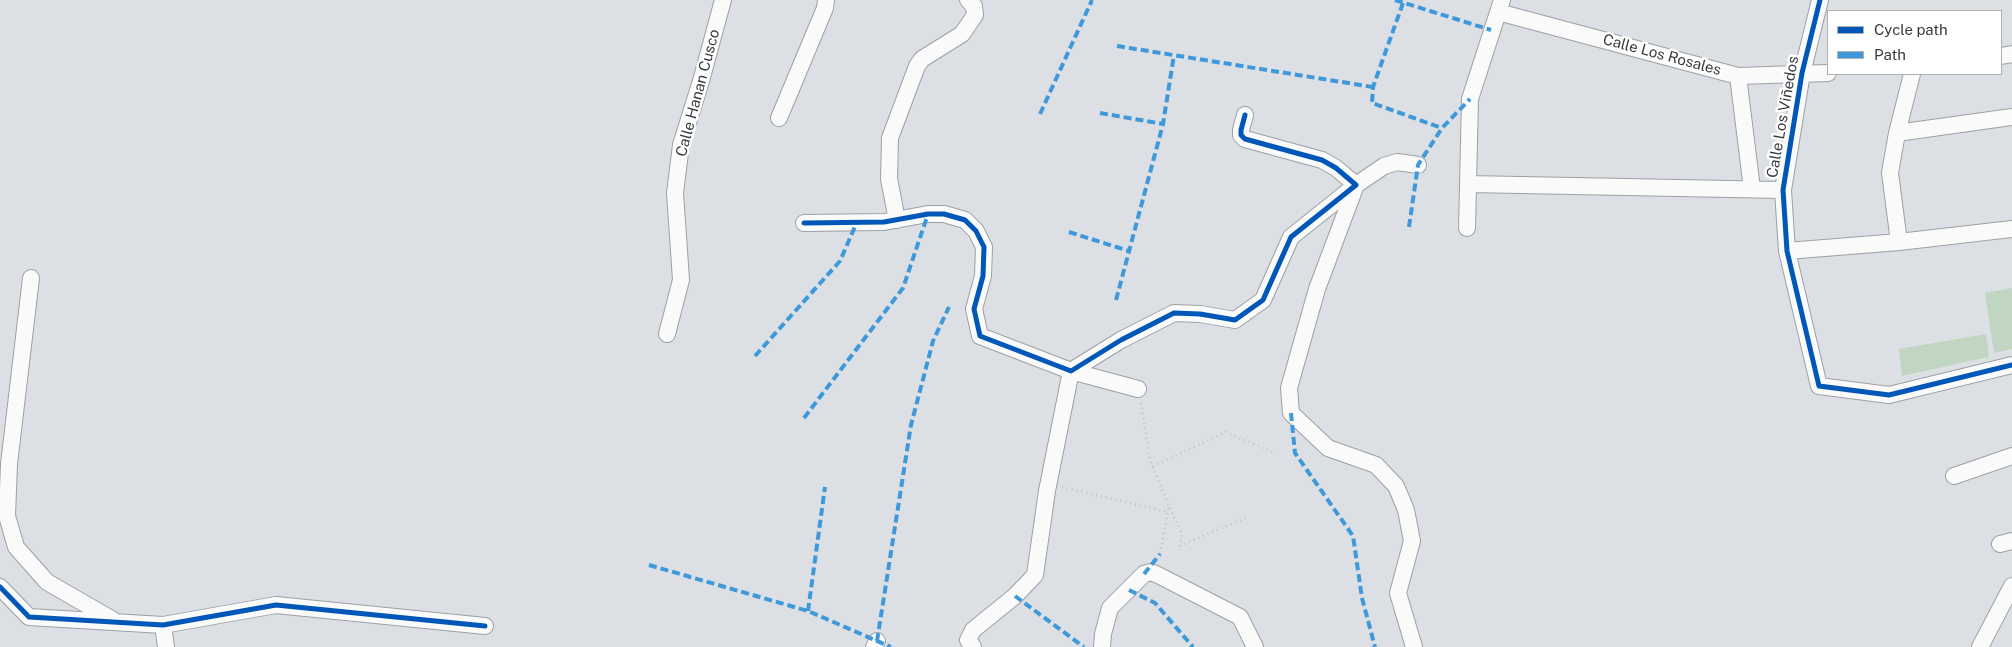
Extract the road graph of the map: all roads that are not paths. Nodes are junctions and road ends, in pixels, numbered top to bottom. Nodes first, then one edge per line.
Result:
1 (723, 0) edge
2 (826, 0) edge
3 (968, 0) edge
4 (1820, 0) edge
5 (1500, 6) edge
6 (1802, 73) junction
7 (1827, 73) edge
8 (1912, 75) edge
9 (1738, 76) junction
10 (1245, 115) dead end
11 (2012, 117) edge
12 (779, 118) dead end
13 (1897, 133) junction
14 (1418, 165) dead end
15 (1468, 184) junction
16 (1356, 185) junction
17 (1752, 189) junction
18 (1783, 190) junction
19 (897, 220) junction
20 (804, 222) dead end
21 (1467, 228) dead end
22 (2012, 229) edge
23 (1900, 242) junction
24 (1787, 252) junction
25 (31, 278) dead end
26 (667, 334) dead end
27 (2012, 365) edge
28 (1071, 371) junction
29 (1138, 389) road end
30 (2012, 456) edge
31 (1954, 476) dead end
32 (2012, 586) edge
33 (0, 588) edge
34 (116, 622) junction
35 (163, 625) junction
36 (485, 626) dead end
37 (166, 647) edge
38 (973, 647) edge
39 (1102, 647) edge
40 (1255, 647) edge
41 (1414, 647) edge
42 (1980, 647) edge

1 - 26 street, Calle Hanan Cusco
2 - 12 street
3 - 19 street
4 - 6 street, Calle Los Viñedos
5 - 9 street, Calle Los Rosales
5 - 15 street
6 - 7 street, Calle Los Rosales
6 - 9 street, Calle Los Rosales
6 - 18 street, Calle Los Viñedos
8 - 13 street
9 - 17 street
10 - 16 street
11 - 13 street
13 - 23 street
14 - 16 street
15 - 17 street
15 - 21 street
16 - 28 street
16 - 41 street
17 - 18 street
18 - 24 street, Calle Los Viñedos
19 - 20 street
19 - 28 street
22 - 23 street
23 - 24 street
24 - 27 street, Calle Los Viñedos
25 - 34 street
28 - 29 street
28 - 38 street
30 - 31 street
32 - 42 street
33 - 34 street
34 - 35 street
35 - 36 street
35 - 37 street
39 - 40 street

